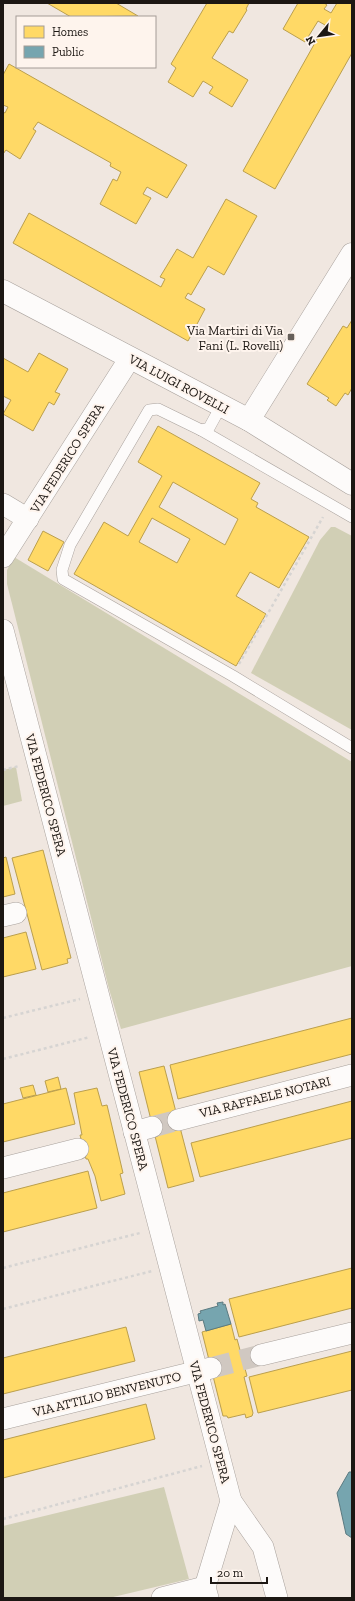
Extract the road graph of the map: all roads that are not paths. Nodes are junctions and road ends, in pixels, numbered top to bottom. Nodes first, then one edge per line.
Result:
1 (352, 254) edge
2 (3, 291) edge
3 (130, 358) junction
4 (221, 406) junction
5 (249, 420) junction
6 (201, 430) junction
7 (352, 484) edge
8 (3, 504) edge
9 (352, 517) edge
10 (28, 519) junction
11 (3, 557) edge
12 (3, 630) edge
13 (352, 748) edge
14 (352, 1075) edge
15 (178, 1120) tunnel mouth
16 (78, 1149) dead end
17 (3, 1168) edge
18 (352, 1333) edge
19 (261, 1355) tunnel mouth
20 (204, 1370) junction
21 (3, 1420) edge
22 (231, 1501) junction
23 (207, 1592) edge
24 (162, 1598) edge
25 (277, 1598) edge

1 - 5 street
2 - 3 street, VIA LUIGI ROVELLI
3 - 4 street, VIA LUIGI ROVELLI
3 - 10 street, VIA FEDERICO SPERA
4 - 5 street, VIA LUIGI ROVELLI
4 - 6 lane
5 - 7 street, VIA LUIGI ROVELLI
6 - 9 lane
6 - 13 lane
8 - 10 street
10 - 11 street, VIA FEDERICO SPERA
12 - 20 street, VIA FEDERICO SPERA
14 - 15 street, VIA RAFFAELE NOTARI
16 - 17 street
18 - 19 street
20 - 21 street, VIA ATTILIO BENVENUTO
20 - 22 street, VIA FEDERICO SPERA
22 - 23 street, VIA FEDERICO SPERA
22 - 25 street
23 - 24 street, VIA FEDERICO SPERA

